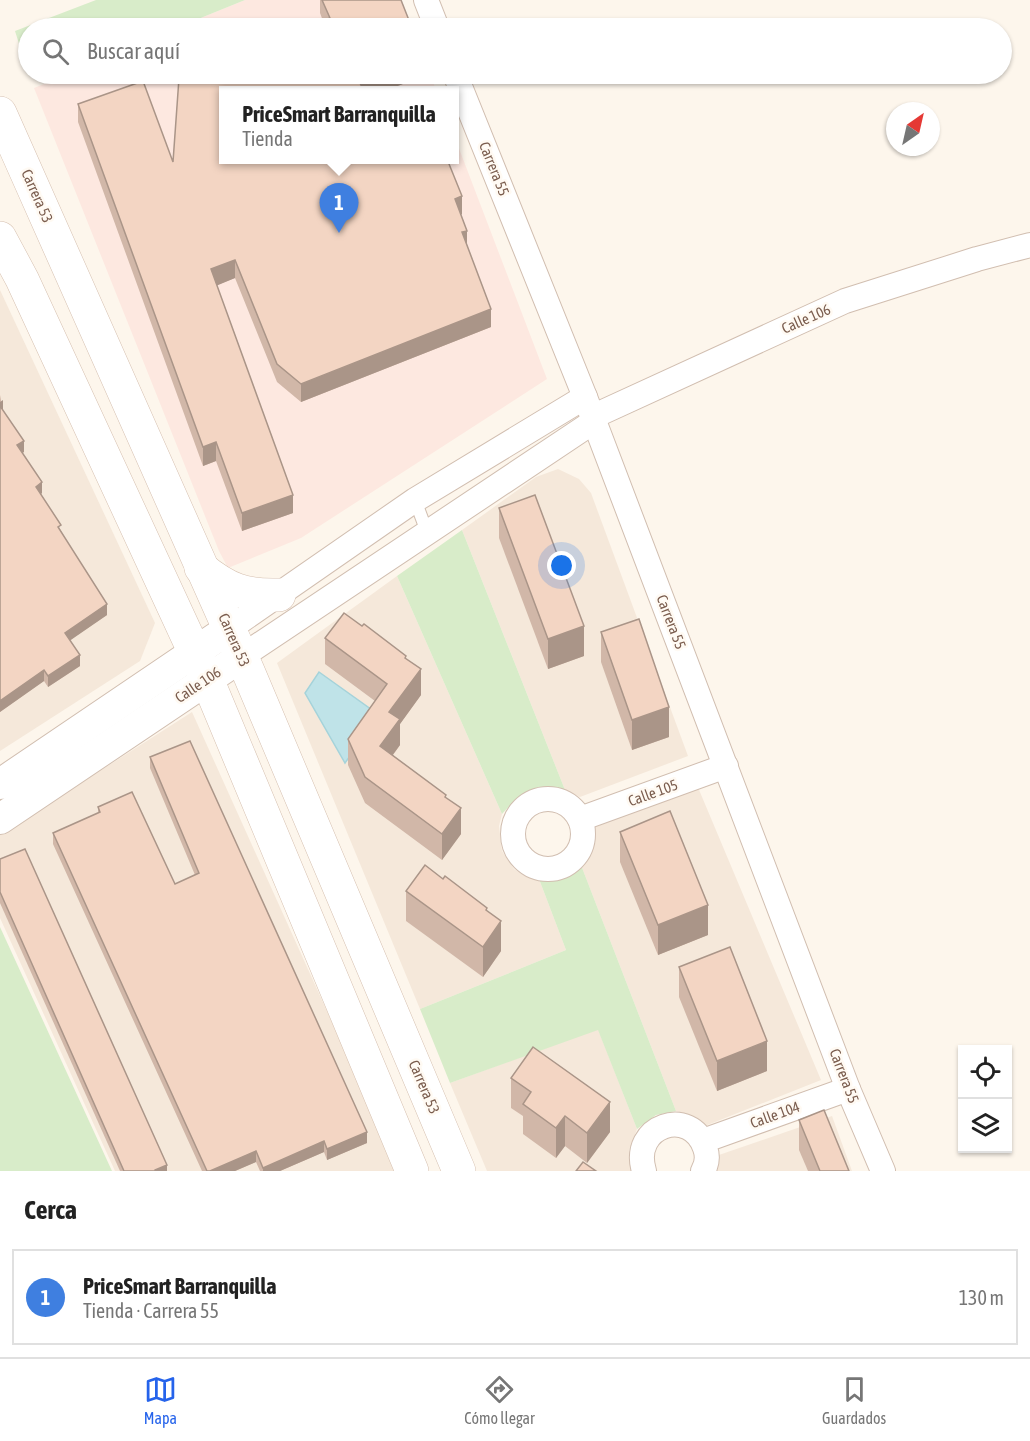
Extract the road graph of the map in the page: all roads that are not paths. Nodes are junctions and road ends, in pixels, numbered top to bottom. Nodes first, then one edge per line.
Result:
1 (426, 0) edge
2 (433, 18) edge
3 (459, 84) edge
4 (0, 112) edge
5 (0, 238) edge
6 (1030, 245) edge
7 (590, 412) junction
8 (532, 461) junction
9 (610, 462) junction
10 (415, 500) junction
11 (427, 532) junction
12 (201, 568) junction
13 (279, 595) junction
14 (235, 643) junction
15 (201, 666) junction
16 (726, 766) junction
17 (0, 784) edge
18 (0, 819) edge
19 (580, 819) dead end
20 (848, 1089) junction
21 (703, 1141) junction
22 (412, 1171) edge
23 (459, 1171) edge
24 (644, 1171) edge
25 (704, 1171) edge
26 (883, 1171) edge

1 - 2 street
3 - 7 street, Carrera 55
4 - 12 main road, Carrera 53
5 - 15 main road
6 - 7 street, Calle 106
7 - 8 street, Calle 106
7 - 9 street, Carrera 55
7 - 10 street, Calle 106
8 - 9 street, Calle 106
8 - 11 street, Calle 106
9 - 16 street, Carrera 55
10 - 11 lane
10 - 13 street, Calle 106
11 - 14 street, Calle 106
12 - 13 main road
12 - 14 main road, Carrera 53
13 - 14 street, Calle 106
14 - 15 street, Calle 106
14 - 23 main road, Carrera 53
15 - 17 street, Calle 106
15 - 18 street, Calle 106
15 - 22 main road
16 - 19 street, Calle 105
16 - 20 street, Carrera 55
20 - 21 street, Calle 104
20 - 26 street, Carrera 55
21 - 24 street
21 - 25 street

